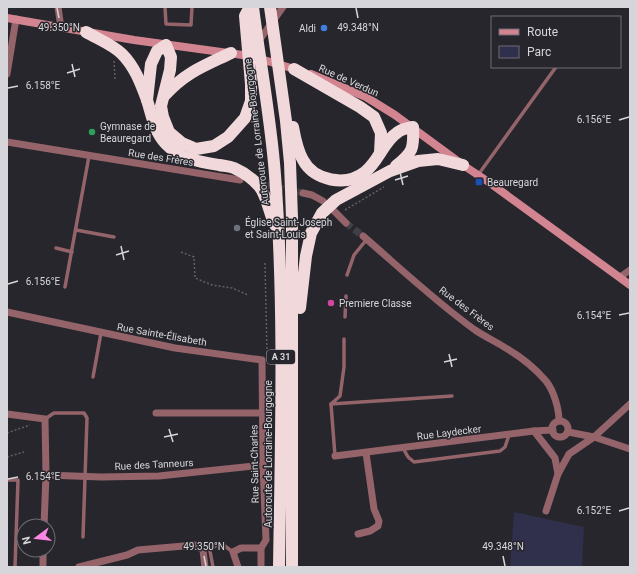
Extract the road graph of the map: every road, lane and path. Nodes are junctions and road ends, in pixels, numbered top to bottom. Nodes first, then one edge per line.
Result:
1 (58, 7) edge
2 (166, 7) edge
3 (192, 7) edge
4 (251, 7) edge
5 (270, 7) edge
6 (283, 7) edge
7 (7, 18) edge
8 (16, 19) junction
9 (61, 28) junction
10 (86, 32) junction
11 (260, 38) junction
12 (166, 45) junction
13 (111, 47) junction
14 (231, 53) junction
15 (250, 56) junction
16 (262, 59) junction
17 (555, 68) edge
18 (294, 69) junction
19 (7, 74) edge
20 (115, 80) dead end
21 (282, 88) junction
22 (163, 97) junction
23 (147, 100) junction
24 (413, 127) junction
25 (7, 142) edge
26 (380, 153) junction
27 (89, 156) junction
28 (464, 165) junction
29 (390, 171) junction
30 (478, 175) junction
31 (240, 180) dead end
32 (388, 184) dead end
33 (303, 193) tunnel mouth
34 (323, 201) dead end
35 (337, 213) joint
36 (346, 223) tunnel mouth
37 (76, 230) junction
38 (279, 230) junction
39 (114, 237) dead end
40 (365, 238) joint
41 (56, 248) dead end
42 (72, 252) junction
43 (182, 252) dead end
44 (265, 263) dead end
45 (630, 270) edge
46 (347, 275) dead end
47 (620, 277) junction
48 (630, 285) edge
49 (65, 287) dead end
50 (248, 295) dead end
51 (346, 296) dead end
52 (7, 312) edge
53 (345, 317) dead end
54 (101, 333) junction
55 (344, 340) dead end
56 (262, 360) junction
57 (293, 369) junction
58 (93, 377) dead end
59 (452, 396) dead end
60 (331, 404) junction
61 (630, 404) edge
62 (156, 413) dead end
63 (263, 413) junction
64 (7, 414) edge
65 (45, 419) junction
66 (559, 421) junction
67 (553, 430) junction
68 (534, 431) junction
69 (568, 432) junction
70 (7, 433) edge
71 (509, 434) junction
72 (594, 437) junction
73 (402, 448) junction
74 (630, 449) edge
75 (24, 452) dead end
76 (366, 453) junction
77 (335, 456) joint
78 (7, 457) edge
79 (263, 465) junction
80 (558, 474) junction
81 (46, 475) junction
82 (85, 476) junction
83 (7, 480) edge
84 (546, 511) dead end
85 (44, 518) edge
86 (358, 534) dead end
87 (83, 537) dead end
88 (261, 548) junction
89 (233, 552) junction
90 (15, 567) edge
91 (79, 567) edge
92 (205, 567) edge
93 (213, 567) edge
94 (238, 567) edge
95 (260, 567) edge
96 (279, 567) edge
97 (292, 567) edge

1 - 9 street
2 - 3 lane
4 - 22 highway
4 - 38 highway, Autoroute de Lorraine-Bourgogne / A 31
5 - 21 highway, A 31
6 - 11 street
7 - 8 main road, Rue de Verdun
8 - 9 main road, Rue de Verdun
8 - 19 street
9 - 10 main road, Rue de Verdun
10 - 12 main road, Rue de Verdun
10 - 13 highway
11 - 15 street
11 - 16 street
12 - 14 main road, Rue de Verdun
12 - 22 highway
12 - 23 highway
13 - 20 path
13 - 23 highway
14 - 15 main road, Rue de Verdun
14 - 22 highway
15 - 16 main road, Rue de Verdun
16 - 18 main road, Rue de Verdun
17 - 30 lane
18 - 24 main road, Rue de Verdun
18 - 26 highway
21 - 26 highway
21 - 57 highway, A 31
23 - 38 highway
24 - 26 highway
24 - 28 main road, Rue de Verdun
24 - 29 highway
25 - 27 street, Rue des Frères
27 - 31 street, Rue des Frères
27 - 37 lane
28 - 29 highway
28 - 30 main road, Rue de Verdun
29 - 57 highway
30 - 47 main road, Rue de Verdun
32 - 35 path
33 - 34 street
35 - 36 street
37 - 39 lane
37 - 42 lane
38 - 96 highway, Autoroute de Lorraine-Bourgogne / A 31
40 - 46 lane
40 - 66 street, Rue des Frères
41 - 42 lane
42 - 49 lane
43 - 50 path
44 - 56 path
45 - 47 street
47 - 48 main road, Rue de Verdun
51 - 53 lane
52 - 54 street, Rue Sainte-Élisabeth
54 - 56 street, Rue Sainte-Élisabeth
54 - 58 lane
55 - 60 lane
56 - 63 street
57 - 97 highway, A 31
59 - 60 lane
60 - 77 lane
61 - 72 street
62 - 63 street, Rue Saint-Charles
63 - 79 street, Rue Saint-Charles
64 - 65 street
65 - 70 path
65 - 81 street
65 - 82 lane
66 - 67 street
66 - 69 street
67 - 68 street, Rue Laydecker
67 - 69 street
68 - 71 street, Rue Laydecker
68 - 80 street
69 - 72 street
71 - 73 street, Rue Laydecker
71 - 73 lane
72 - 74 street
72 - 80 street
73 - 76 street, Rue Laydecker
75 - 78 path
76 - 77 street, Rue Laydecker
76 - 86 street
79 - 82 street, Rue des Tanneurs
79 - 88 street, Rue Saint-Charles
80 - 84 street
81 - 82 street, Rue des Tanneurs
81 - 85 street
82 - 87 lane
83 - 90 lane
88 - 89 street
88 - 95 street, Rue Saint-Charles
89 - 93 lane
89 - 94 street
91 - 92 street

